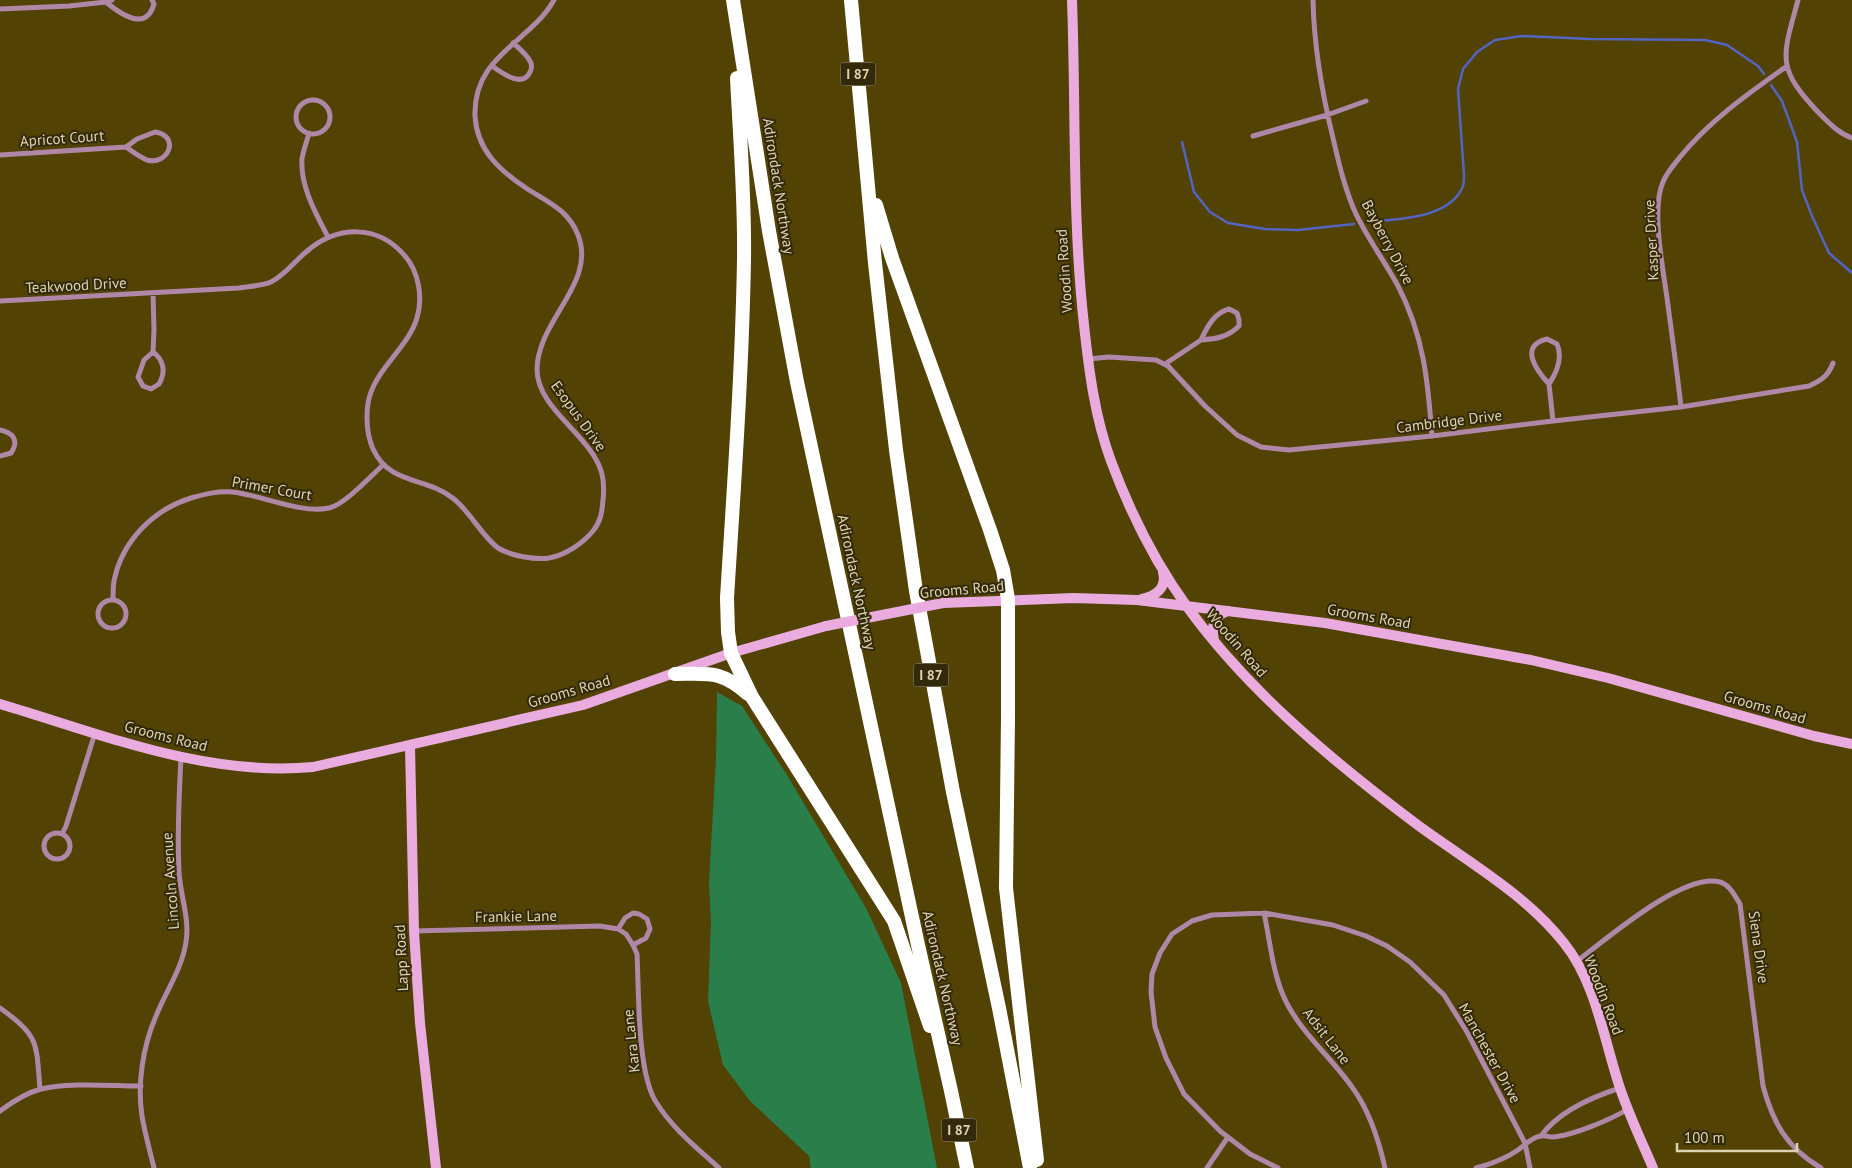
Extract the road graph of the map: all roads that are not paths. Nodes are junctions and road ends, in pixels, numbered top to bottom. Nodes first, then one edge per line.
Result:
1 (112, 0) edge
2 (152, 0) edge
3 (554, 0) edge
4 (733, 0) edge
5 (851, 0) edge
6 (1072, 0) edge
7 (1313, 0) edge
8 (1798, 0) edge
9 (106, 2) junction
10 (0, 9) edge
11 (734, 19) junction
12 (513, 42) junction
13 (492, 66) junction
14 (1786, 66) junction
15 (1366, 101) dead end
16 (1327, 115) junction
17 (309, 133) junction
18 (1253, 136) dead end
19 (1852, 138) edge
20 (126, 147) junction
21 (0, 155) edge
22 (867, 176) junction
23 (328, 237) junction
24 (153, 293) junction
25 (0, 301) edge
26 (1201, 340) junction
27 (153, 352) junction
28 (1088, 359) junction
29 (1833, 363) dead end
30 (1165, 364) junction
31 (1549, 384) junction
32 (1680, 407) junction
33 (1553, 421) junction
34 (0, 430) edge
35 (1432, 436) junction
36 (0, 456) edge
37 (383, 465) junction
38 (1162, 568) junction
39 (1008, 599) junction
40 (113, 600) junction
41 (1137, 600) junction
42 (1186, 605) junction
43 (1232, 611) junction
44 (1214, 641) junction
45 (732, 653) junction
46 (674, 674) junction
47 (752, 697) junction
48 (0, 704) edge
49 (95, 733) junction
50 (1852, 744) edge
51 (410, 746) junction
52 (182, 757) junction
53 (62, 834) junction
54 (1264, 913) junction
55 (618, 929) junction
56 (414, 930) junction
57 (633, 945) junction
58 (1578, 961) junction
59 (0, 1008) edge
60 (141, 1086) junction
61 (1620, 1088) junction
62 (40, 1090) junction
63 (952, 1091) junction
64 (0, 1110) edge
65 (1628, 1110) junction
66 (1541, 1136) junction
67 (1228, 1138) junction
68 (1525, 1143) junction
69 (154, 1168) edge
70 (436, 1168) edge
71 (718, 1168) edge
72 (967, 1168) edge
73 (1030, 1168) edge
74 (1037, 1168) edge
75 (1207, 1168) edge
76 (1278, 1168) edge
77 (1385, 1168) edge
78 (1476, 1168) edge
79 (1530, 1168) edge
80 (1653, 1168) edge
81 (1821, 1168) edge

1 - 9 street
2 - 9 street
3 - 12 street, Esopus Drive
4 - 11 highway, Adirondack Northway / I 87
5 - 22 highway, I 87
6 - 28 street, Woodin Road
7 - 16 street, Bayberry Drive
8 - 14 street
9 - 10 street
11 - 45 highway
11 - 63 highway, Adirondack Northway / I 87
12 - 13 street, Esopus Drive
12 - 13 street
13 - 37 street, Esopus Drive
14 - 19 street
14 - 32 street, Kasper Drive
15 - 16 street
16 - 18 street
16 - 35 street, Bayberry Drive
17 - 17 street
17 - 23 street
20 - 20 street, Apricot Court
20 - 21 street, Apricot Court
22 - 39 highway
22 - 73 highway, I 87
23 - 24 street
23 - 37 street
24 - 25 street, Teakwood Drive
24 - 27 street
26 - 26 street
26 - 30 street
27 - 27 street
28 - 30 street
28 - 38 street, Woodin Road
29 - 32 street, Cambridge Drive
30 - 35 street, Cambridge Drive
31 - 31 street
31 - 33 street
32 - 33 street, Cambridge Drive
33 - 35 street, Cambridge Drive
34 - 36 street
37 - 40 street, Primer Court
38 - 41 street
38 - 42 street, Woodin Road
39 - 41 street, Grooms Road
39 - 45 street, Grooms Road, bridge
39 - 74 highway
40 - 40 street
41 - 42 street, Grooms Road
42 - 43 street, Grooms Road
42 - 44 street, Woodin Road
43 - 44 street
43 - 50 street, Grooms Road
44 - 58 street, Woodin Road
45 - 46 street, Grooms Road
45 - 47 highway
46 - 47 highway
46 - 51 street, Grooms Road
47 - 63 highway
48 - 49 street, Grooms Road
49 - 52 street, Grooms Road
49 - 53 street
51 - 52 street, Grooms Road
51 - 56 street, Lapp Road
52 - 60 street, Lincoln Avenue
53 - 53 street
54 - 67 street, Manchester Drive
54 - 68 street, Manchester Drive
54 - 77 street, Adsit Lane
55 - 56 street, Frankie Lane
55 - 57 street
55 - 57 street
56 - 70 street, Lapp Road
57 - 71 street, Kara Lane
58 - 61 street, Woodin Road
58 - 81 street, Siena Drive
59 - 62 street
60 - 62 street
60 - 69 street, Lincoln Avenue
61 - 65 street, Woodin Road
61 - 66 street
62 - 64 street
63 - 72 highway, Adirondack Northway / I 87
65 - 66 street
65 - 80 street, Woodin Road
66 - 68 street
67 - 75 street
67 - 76 street, Manchester Drive
68 - 78 street
68 - 79 street, Manchester Drive

